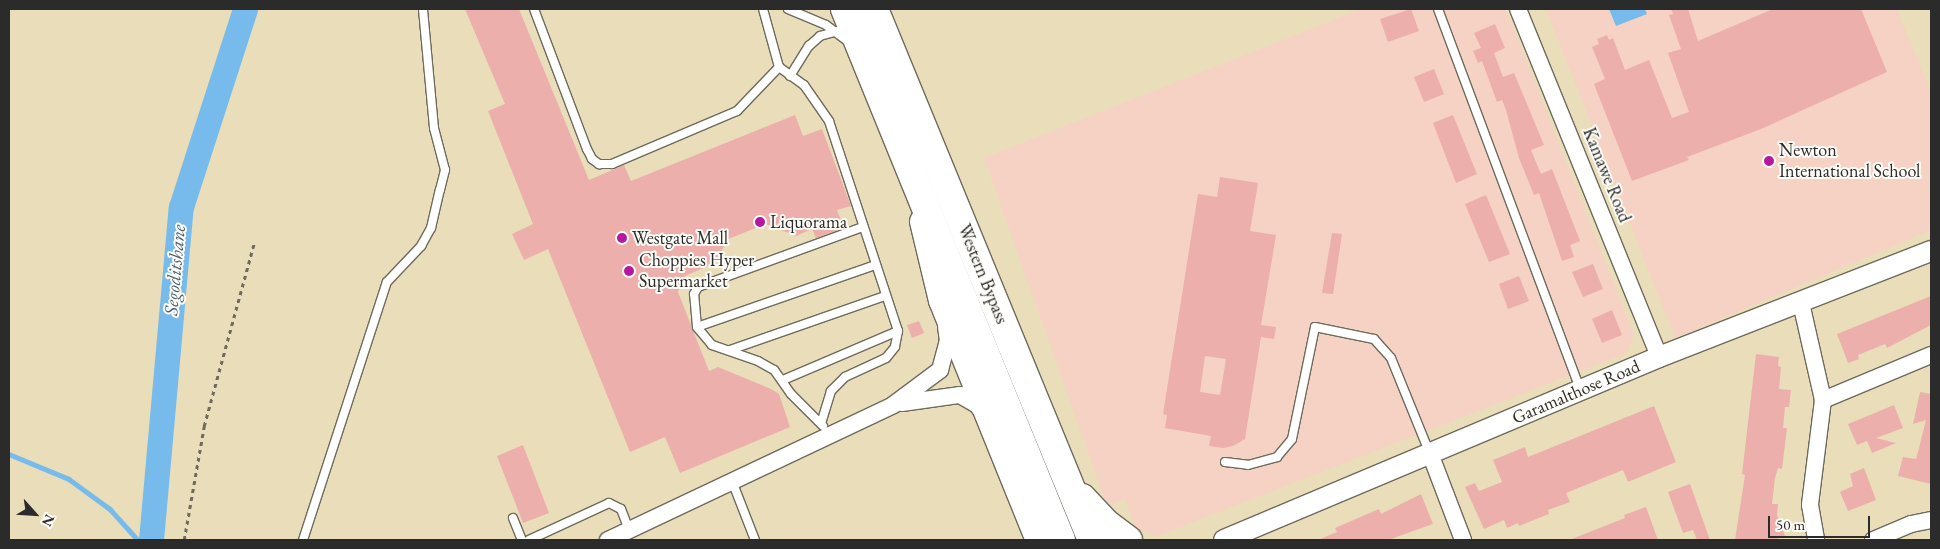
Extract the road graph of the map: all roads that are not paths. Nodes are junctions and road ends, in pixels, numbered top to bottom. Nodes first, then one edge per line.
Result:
1 (423, 9) edge
2 (534, 9) edge
3 (764, 9) edge
4 (788, 9) edge
5 (874, 9) edge
6 (1438, 9) edge
7 (1518, 9) edge
8 (841, 20) edge
9 (779, 67) junction
10 (790, 76) junction
11 (908, 163) junction
12 (863, 227) junction
13 (1931, 251) edge
14 (875, 265) junction
15 (885, 296) junction
16 (941, 300) junction
17 (1801, 303) junction
18 (698, 327) junction
19 (898, 331) junction
20 (730, 350) junction
21 (1931, 355) edge
22 (1659, 357) junction
23 (1911, 363) junction
24 (1931, 368) edge
25 (783, 380) junction
26 (1581, 390) junction
27 (1823, 400) junction
28 (893, 405) junction
29 (992, 427) junction
30 (825, 430) junction
31 (1431, 456) junction
32 (1225, 462) dead end
33 (1066, 474) junction
34 (732, 481) junction
35 (513, 518) dead end
36 (1931, 520) edge
37 (629, 530) junction
38 (303, 540) edge
39 (522, 540) edge
40 (529, 540) edge
41 (608, 540) edge
42 (755, 540) edge
43 (1038, 540) edge
44 (1061, 540) edge
45 (1092, 540) edge
46 (1128, 540) edge
47 (1224, 540) edge
48 (1463, 540) edge
49 (1816, 540) edge
50 (1873, 540) edge

1 - 38 lane
2 - 9 lane
3 - 9 lane
4 - 8 lane
5 - 33 highway, Western Bypass
6 - 26 lane
7 - 22 street, Kamawe Road
8 - 10 lane
8 - 11 highway, Western Bypass
9 - 10 lane
10 - 12 lane
11 - 16 main road
11 - 44 highway, Western Bypass
12 - 14 lane
12 - 18 lane
13 - 17 street, Garamalthose Road
14 - 15 lane
14 - 18 lane
15 - 19 lane
15 - 20 lane
16 - 28 street
16 - 29 main road
17 - 22 street, Garamalthose Road
17 - 27 street
18 - 20 lane
19 - 25 lane
19 - 30 lane
20 - 25 lane
21 - 23 street
22 - 26 street, Garamalthose Road
23 - 24 street
23 - 27 street
25 - 30 lane
26 - 31 street, Garamalthose Road
27 - 49 street
28 - 29 street
28 - 30 street
29 - 43 main road
30 - 34 street
31 - 32 lane
31 - 47 street, Garamalthose Road
31 - 48 street
33 - 45 highway, Western Bypass
33 - 46 highway
34 - 37 street
34 - 42 lane
35 - 39 lane
36 - 50 street
37 - 40 lane
37 - 41 street

